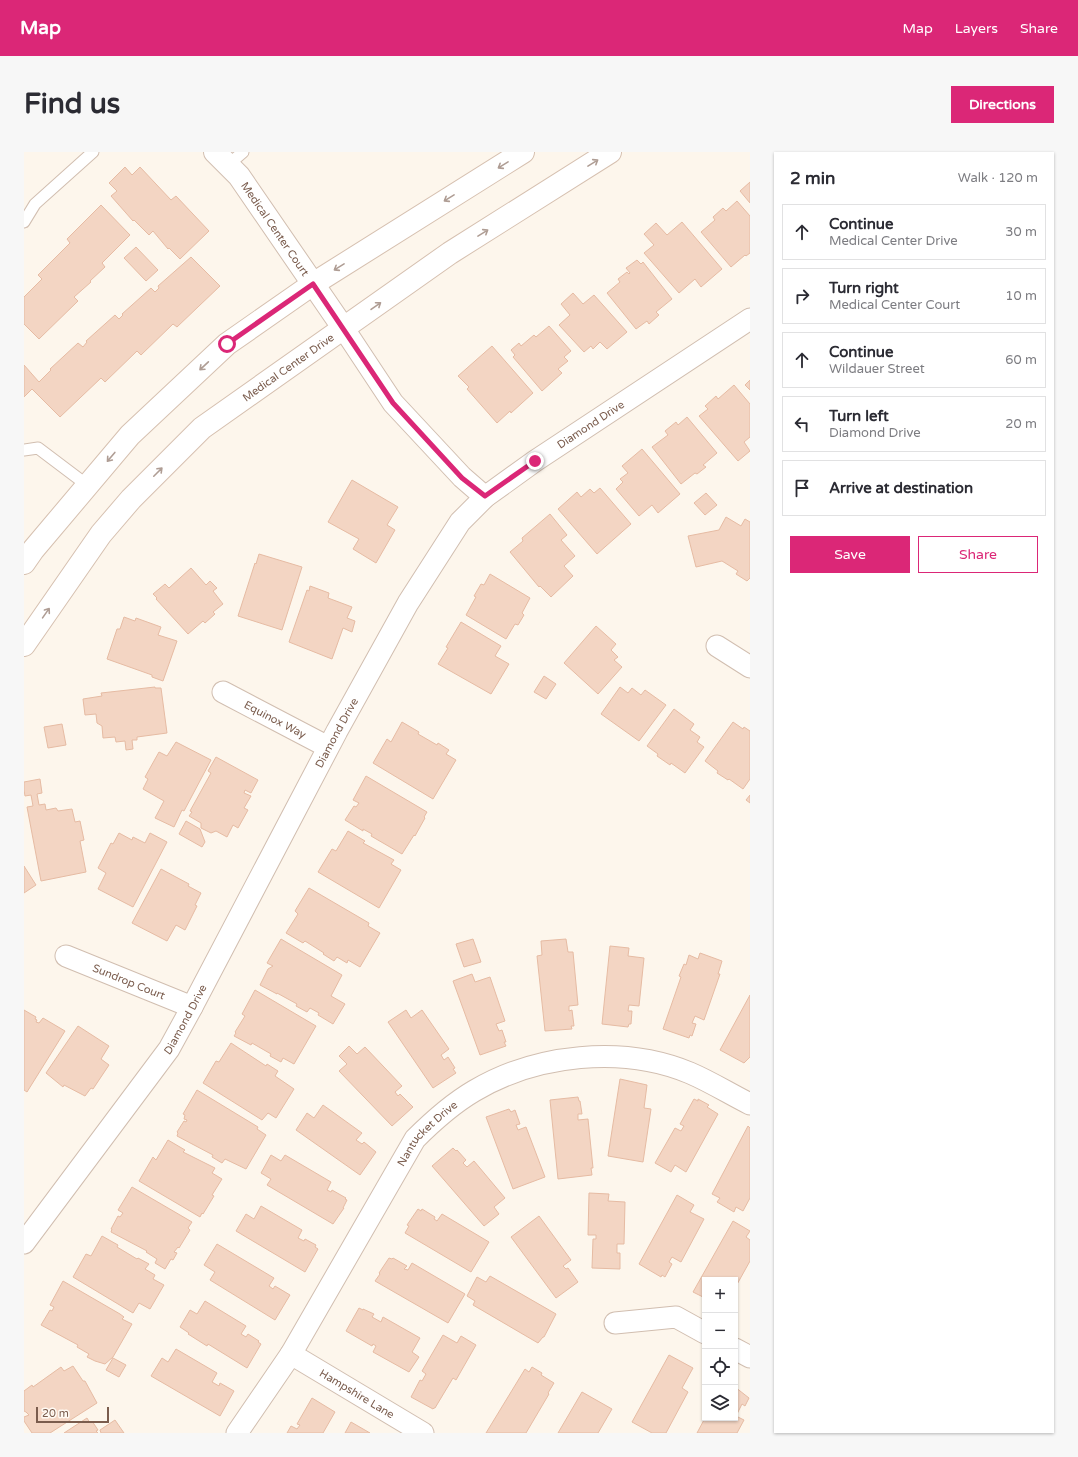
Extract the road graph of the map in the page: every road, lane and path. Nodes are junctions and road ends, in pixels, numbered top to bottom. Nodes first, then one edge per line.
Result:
1 (93, 152) edge
2 (523, 152) edge
3 (610, 152) edge
4 (229, 156) edge
5 (24, 222) edge
6 (313, 284) junction
7 (750, 319) edge
8 (344, 328) junction
9 (24, 450) edge
10 (87, 485) junction
11 (485, 496) junction
12 (24, 563) edge
13 (24, 645) edge
14 (717, 646) dead end
15 (750, 667) edge
16 (223, 692) dead end
17 (328, 747) junction
18 (66, 956) dead end
19 (192, 1008) junction
20 (750, 1104) edge
21 (24, 1243) edge
22 (615, 1323) dead end
23 (702, 1331) edge
24 (738, 1351) edge
25 (290, 1354) junction
26 (750, 1357) edge
27 (237, 1433) edge
28 (424, 1433) edge

1 - 5 lane
2 -> 6 main road
8 -> 3 main road, Medical Center Drive
4 - 6 main road, Medical Center Court
6 - 8 main road, Medical Center Court
6 -> 10 main road
7 - 11 street, Diamond Drive
8 - 11 street
13 -> 8 main road, Medical Center Drive
9 - 10 lane
10 - 12 main road
11 - 17 street, Diamond Drive
14 - 15 street
16 - 17 street, Equinox Way
17 - 19 street, Diamond Drive
18 - 19 street, Sundrop Court
19 - 21 street, Diamond Drive
20 - 25 street, Nantucket Drive
22 - 23 street
24 - 26 street
25 - 27 street, Nantucket Drive
25 - 28 street, Hampshire Lane

